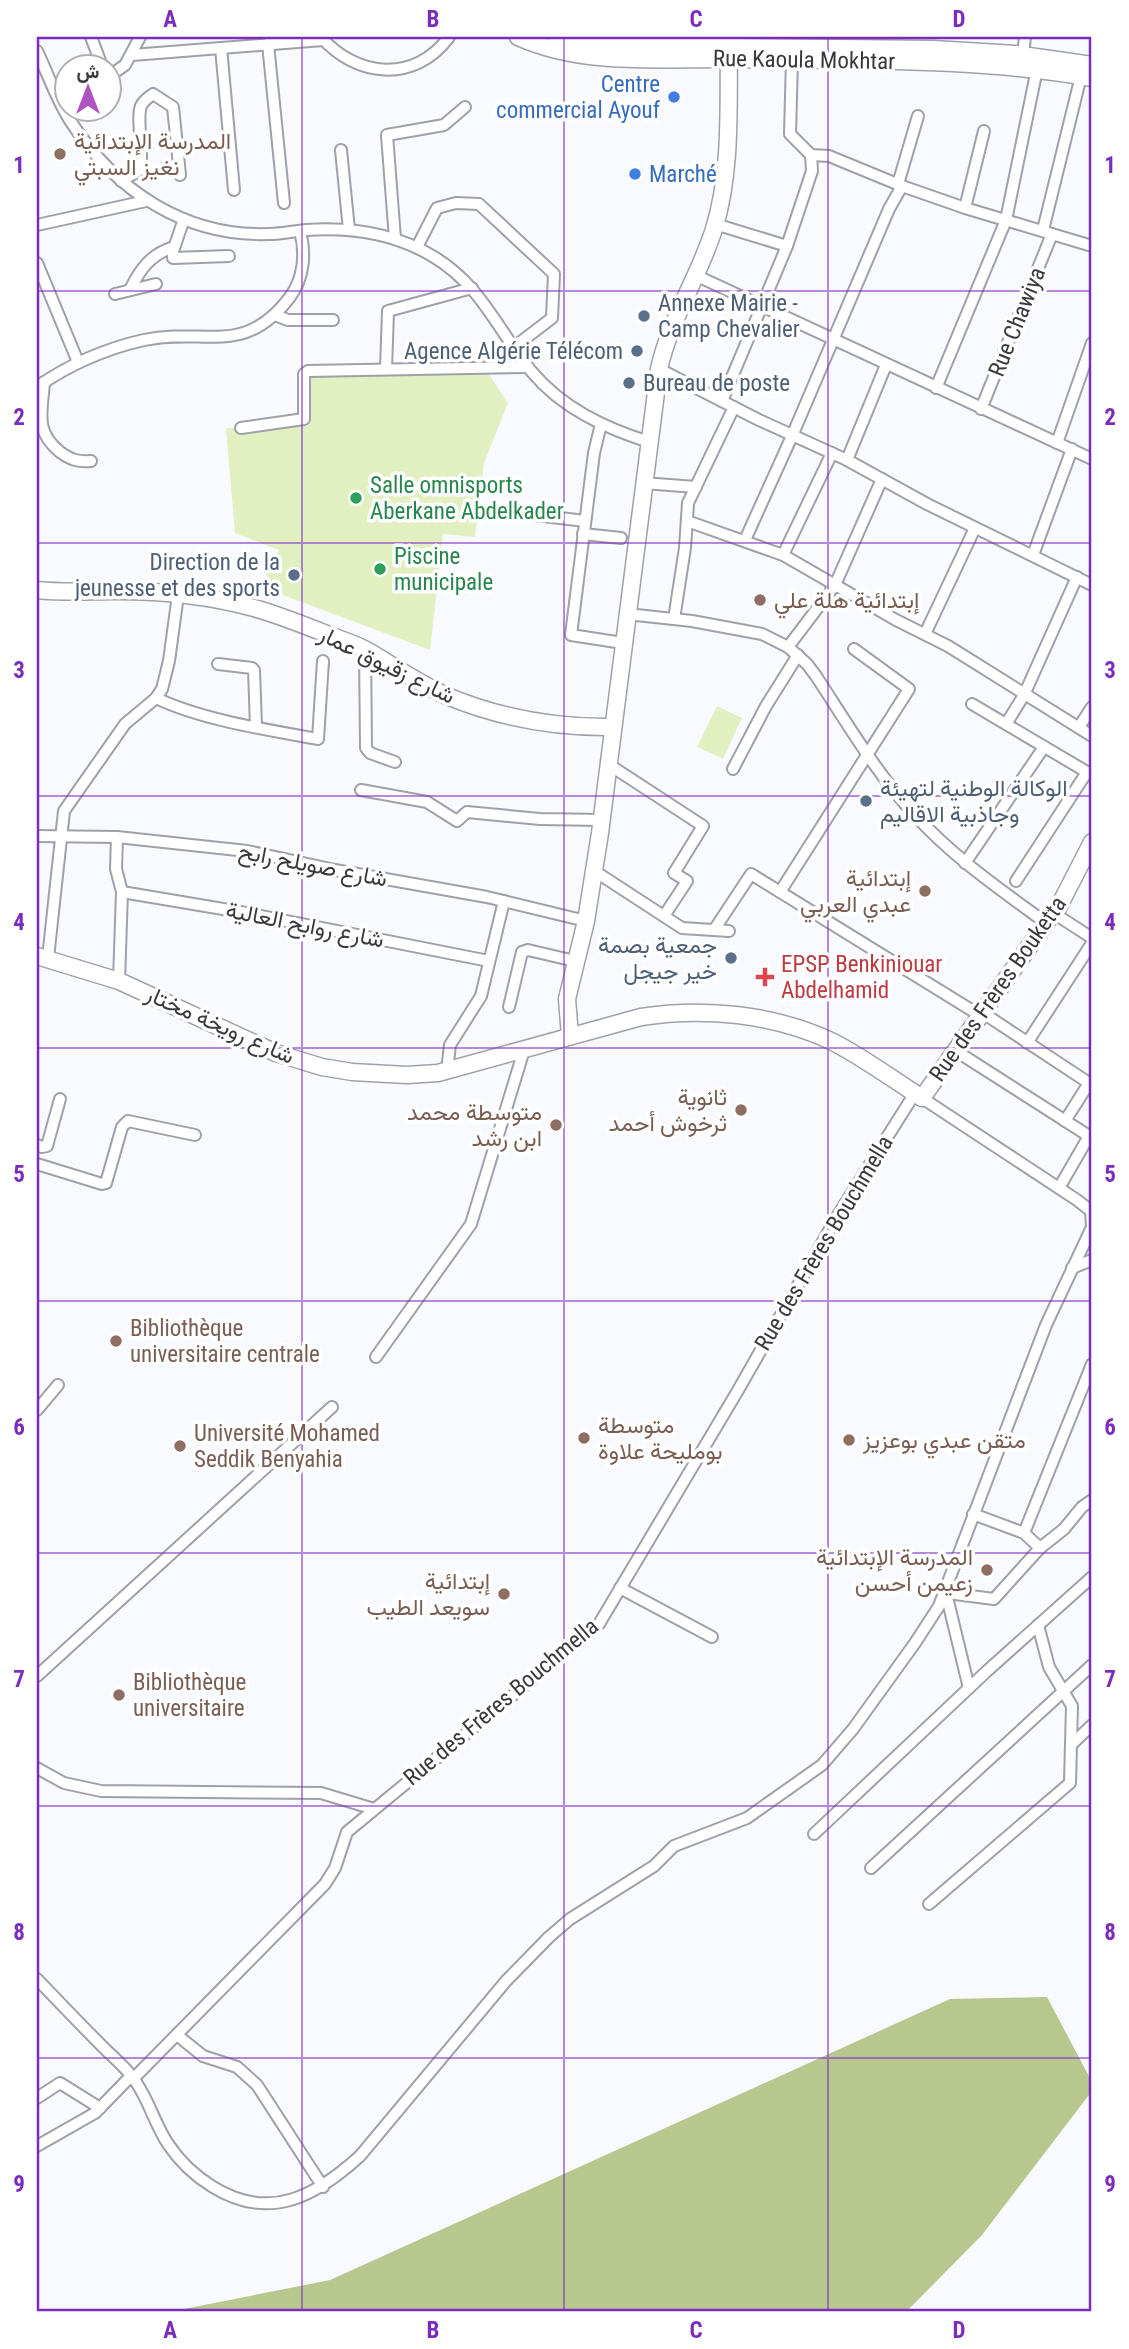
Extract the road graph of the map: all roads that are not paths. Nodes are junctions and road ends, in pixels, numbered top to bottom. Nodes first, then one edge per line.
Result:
1 (140, 37) edge
2 (449, 37) edge
3 (519, 37) edge
4 (556, 37) edge
5 (1025, 37) edge
6 (322, 38) edge
7 (268, 44) junction
8 (221, 48) junction
9 (37, 51) edge
10 (729, 53) junction
11 (132, 55) junction
12 (1023, 55) junction
13 (792, 60) junction
14 (122, 67) edge
15 (1037, 69) junction
16 (1089, 73) edge
17 (52, 80) edge
18 (465, 107) dead end
19 (918, 116) dead end
20 (71, 122) edge
21 (984, 131) dead end
22 (341, 150) dead end
23 (811, 155) junction
24 (180, 175) dead end
25 (121, 181) junction
26 (900, 185) junction
27 (234, 190) dead end
28 (146, 201) junction
29 (284, 203) dead end
30 (965, 208) junction
31 (184, 219) junction
32 (1006, 220) junction
33 (715, 224) junction
34 (37, 225) edge
35 (349, 230) junction
36 (300, 231) junction
37 (1047, 232) junction
38 (395, 239) junction
39 (787, 246) junction
40 (1092, 246) edge
41 (174, 247) junction
42 (417, 247) junction
43 (229, 256) dead end
44 (37, 263) edge
45 (695, 275) junction
46 (156, 284) dead end
47 (472, 288) junction
48 (130, 290) junction
49 (115, 294) dead end
50 (762, 307) junction
51 (275, 315) junction
52 (333, 320) dead end
53 (833, 340) junction
54 (1092, 343) edge
55 (514, 347) junction
56 (78, 362) junction
57 (886, 365) junction
58 (528, 367) junction
59 (386, 369) junction
60 (659, 369) junction
61 (40, 384) edge
62 (936, 388) junction
63 (722, 401) junction
64 (734, 407) junction
65 (981, 409) junction
66 (601, 424) junction
67 (241, 428) dead end
68 (792, 436) junction
69 (649, 442) junction
70 (1057, 443) junction
71 (1072, 449) junction
72 (832, 453) junction
73 (1092, 458) edge
74 (846, 460) junction
75 (91, 461) dead end
76 (882, 480) junction
77 (643, 483) junction
78 (696, 487) junction
79 (535, 515) dead end
80 (585, 521) junction
81 (687, 521) junction
82 (975, 528) junction
83 (583, 534) junction
84 (621, 538) dead end
85 (745, 540) junction
86 (783, 555) junction
87 (1032, 555) junction
88 (1077, 577) junction
89 (835, 585) junction
90 (1092, 585) edge
91 (37, 590) edge
92 (178, 595) junction
93 (627, 614) junction
94 (674, 619) junction
95 (925, 634) junction
96 (623, 643) junction
97 (788, 647) junction
98 (365, 649) junction
99 (855, 649) dead end
100 (798, 655) junction
101 (323, 662) dead end
102 (218, 664) dead end
103 (1024, 695) junction
104 (156, 698) junction
105 (972, 704) dead end
106 (1092, 707) edge
107 (1006, 724) junction
108 (256, 727) junction
109 (613, 727) junction
110 (1079, 727) junction
111 (1092, 736) edge
112 (1044, 747) junction
113 (868, 756) junction
114 (396, 761) dead end
115 (608, 764) junction
116 (733, 769) dead end
117 (1089, 774) edge
118 (361, 790) dead end
119 (601, 820) junction
120 (37, 836) edge
121 (117, 836) junction
122 (61, 837) junction
123 (1091, 844) edge
124 (965, 863) junction
125 (593, 870) junction
126 (1016, 881) dead end
127 (122, 892) junction
128 (780, 892) junction
129 (505, 901) junction
130 (664, 916) junction
131 (1051, 919) junction
132 (586, 921) junction
133 (714, 930) junction
134 (729, 931) dead end
135 (1092, 940) edge
136 (42, 957) edge
137 (489, 961) junction
138 (575, 961) junction
139 (119, 981) junction
140 (509, 1007) dead end
141 (982, 1015) junction
142 (569, 1036) junction
143 (1027, 1043) junction
144 (524, 1050) junction
145 (956, 1051) junction
146 (447, 1071) junction
147 (1091, 1084) edge
148 (918, 1096) junction
149 (60, 1099) dead end
150 (1065, 1121) junction
151 (195, 1135) dead end
152 (37, 1145) edge
153 (37, 1164) edge
154 (1059, 1188) junction
155 (1092, 1260) edge
156 (1072, 1268) junction
157 (376, 1357) dead end
158 (1092, 1364) edge
159 (58, 1385) dead end
160 (332, 1408) dead end
161 (37, 1410) edge
162 (1092, 1499) edge
163 (973, 1514) junction
164 (1024, 1533) junction
165 (1040, 1548) junction
166 (1092, 1577) edge
167 (620, 1588) junction
168 (945, 1589) junction
169 (1038, 1625) junction
170 (712, 1637) dead end
171 (1092, 1665) edge
172 (37, 1676) edge
173 (969, 1688) junction
174 (1064, 1690) junction
175 (1092, 1725) edge
176 (1071, 1745) junction
177 (37, 1768) edge
178 (374, 1809) junction
179 (814, 1834) dead end
180 (871, 1868) dead end
181 (929, 1904) dead end
182 (37, 1979) edge
183 (177, 2035) junction
184 (132, 2077) junction
185 (37, 2098) edge
186 (100, 2108) junction
187 (37, 2146) edge
188 (323, 2186) junction

1 - 11 street
2 - 6 street
3 - 10 main road, Rue Kaoula Mokhtar
4 - 10 main road, Rue Kaoula Mokhtar
5 - 12 street
6 - 7 street
7 - 8 street
7 - 29 street
8 - 11 street
8 - 27 street
9 - 17 street
10 - 12 main road, Rue Kaoula Mokhtar
10 - 13 main road, Rue Kaoula Mokhtar
10 - 33 main road
11 - 14 street
12 - 16 main road, Rue Kaoula Mokhtar
13 - 15 main road, Rue Kaoula Mokhtar
13 - 23 street
15 - 16 main road, Rue Kaoula Mokhtar
15 - 32 street
16 - 37 street, Rue Chawiya
18 - 38 street
19 - 26 street
20 - 25 street
21 - 30 street
22 - 35 street
23 - 26 street
23 - 39 street
24 - 25 street
25 - 28 street
26 - 30 street
26 - 53 street
28 - 31 street
28 - 34 street
30 - 32 street
31 - 36 street
31 - 41 street
32 - 37 street
32 - 62 street
33 - 39 street
33 - 45 main road
35 - 36 street
35 - 38 street
36 - 51 street
37 - 40 street
37 - 65 street, Rue Chawiya
38 - 42 street
39 - 50 street
41 - 43 street
41 - 48 street
42 - 47 street
42 - 55 street
44 - 56 street
45 - 50 street
45 - 60 main road
46 - 48 street
47 - 55 street
47 - 59 street
48 - 49 street
50 - 53 street
50 - 63 street
51 - 52 street
51 - 56 street
53 - 57 street
53 - 68 street
54 - 70 street
55 - 58 street
56 - 61 street
57 - 62 street
57 - 74 street
58 - 59 street
58 - 66 street
59 - 67 street
60 - 63 street
60 - 69 main road
61 - 75 street
62 - 65 street
63 - 64 street
64 - 68 street
64 - 78 street
65 - 70 street
66 - 69 street
66 - 80 street
68 - 72 street
68 - 85 street
69 - 77 main road
70 - 71 street
71 - 73 street
71 - 87 street
72 - 74 street
72 - 86 street
74 - 76 street
76 - 82 street
76 - 89 street
77 - 78 street
77 - 93 main road
78 - 81 street
79 - 80 street
80 - 83 street
81 - 85 street
81 - 94 street
82 - 87 street
82 - 95 street
83 - 84 street
83 - 96 street
85 - 86 street
86 - 89 street
87 - 88 street
88 - 90 street
88 - 103 street
89 - 95 street
89 - 97 street
91 - 92 main road, شارع زقيوق عمار
92 - 98 main road, شارع زقيوق عمار
92 - 104 street
93 - 94 street
93 - 96 main road
94 - 97 street
95 - 103 street
96 - 109 main road
97 - 100 street
98 - 109 main road, شارع زقيوق عمار
98 - 114 street
99 - 113 street
100 - 113 street
100 - 116 street
101 - 108 street
102 - 108 street
103 - 107 street
103 - 110 street
104 - 108 street
104 - 122 street
105 - 107 street
106 - 110 street
107 - 112 street
109 - 115 main road
110 - 111 street
112 - 117 street
112 - 124 street
113 - 124 street
113 - 128 street
115 - 119 main road
115 - 130 street
117 - 126 street
118 - 119 street
119 - 125 main road
120 - 122 street, شارع صويلح رابح
121 - 122 street, شارع صويلح رابح
121 - 127 street
121 - 129 street, شارع صويلح رابح
122 - 136 street
123 - 131 main road, Rue des Frères Bouketta
124 - 131 street
125 - 130 street
125 - 132 main road
127 - 137 street, شارع روابح العالية
127 - 139 street
128 - 133 street
128 - 141 street
129 - 132 street, شارع صويلح رابح
129 - 137 street
130 - 133 street
131 - 135 street
131 - 141 main road, Rue des Frères Bouketta
132 - 138 main road
133 - 134 street
135 - 143 street
136 - 139 main road, شارع رويخة مختار
137 - 146 street
138 - 140 street
138 - 142 main road
139 - 146 main road, شارع رويخة مختار
141 - 143 street
141 - 145 main road, Rue des Frères Bouketta
142 - 144 main road, شارع رويخة مختار
142 - 148 main road, شارع رويخة مختار
143 - 147 street
144 - 146 main road, شارع رويخة مختار
144 - 157 street
145 - 148 main road, Rue des Frères Bouketta
145 - 150 street
147 - 150 street
148 - 154 street
148 - 167 street, Rue des Frères Bouchmella
149 - 152 street
150 - 154 street
151 - 153 street
154 - 156 street
155 - 156 street
156 - 163 street
158 - 164 street
159 - 161 street
160 - 172 street
162 - 165 street
163 - 164 street
163 - 168 street
164 - 165 street
165 - 168 street
166 - 169 street
167 - 170 street
167 - 178 street, Rue des Frères Bouchmella
168 - 173 street
168 - 188 street
169 - 173 street
169 - 174 street
171 - 174 street
173 - 179 street
174 - 176 street
174 - 180 street
175 - 176 street
176 - 181 street
177 - 178 street
178 - 183 street, Rue des Frères Bouchmella
182 - 184 street
183 - 184 street, Rue des Frères Bouchmella
183 - 188 street
184 - 186 street, Rue des Frères Bouchmella
184 - 188 street
185 - 186 street
186 - 187 street, Rue des Frères Bouchmella

